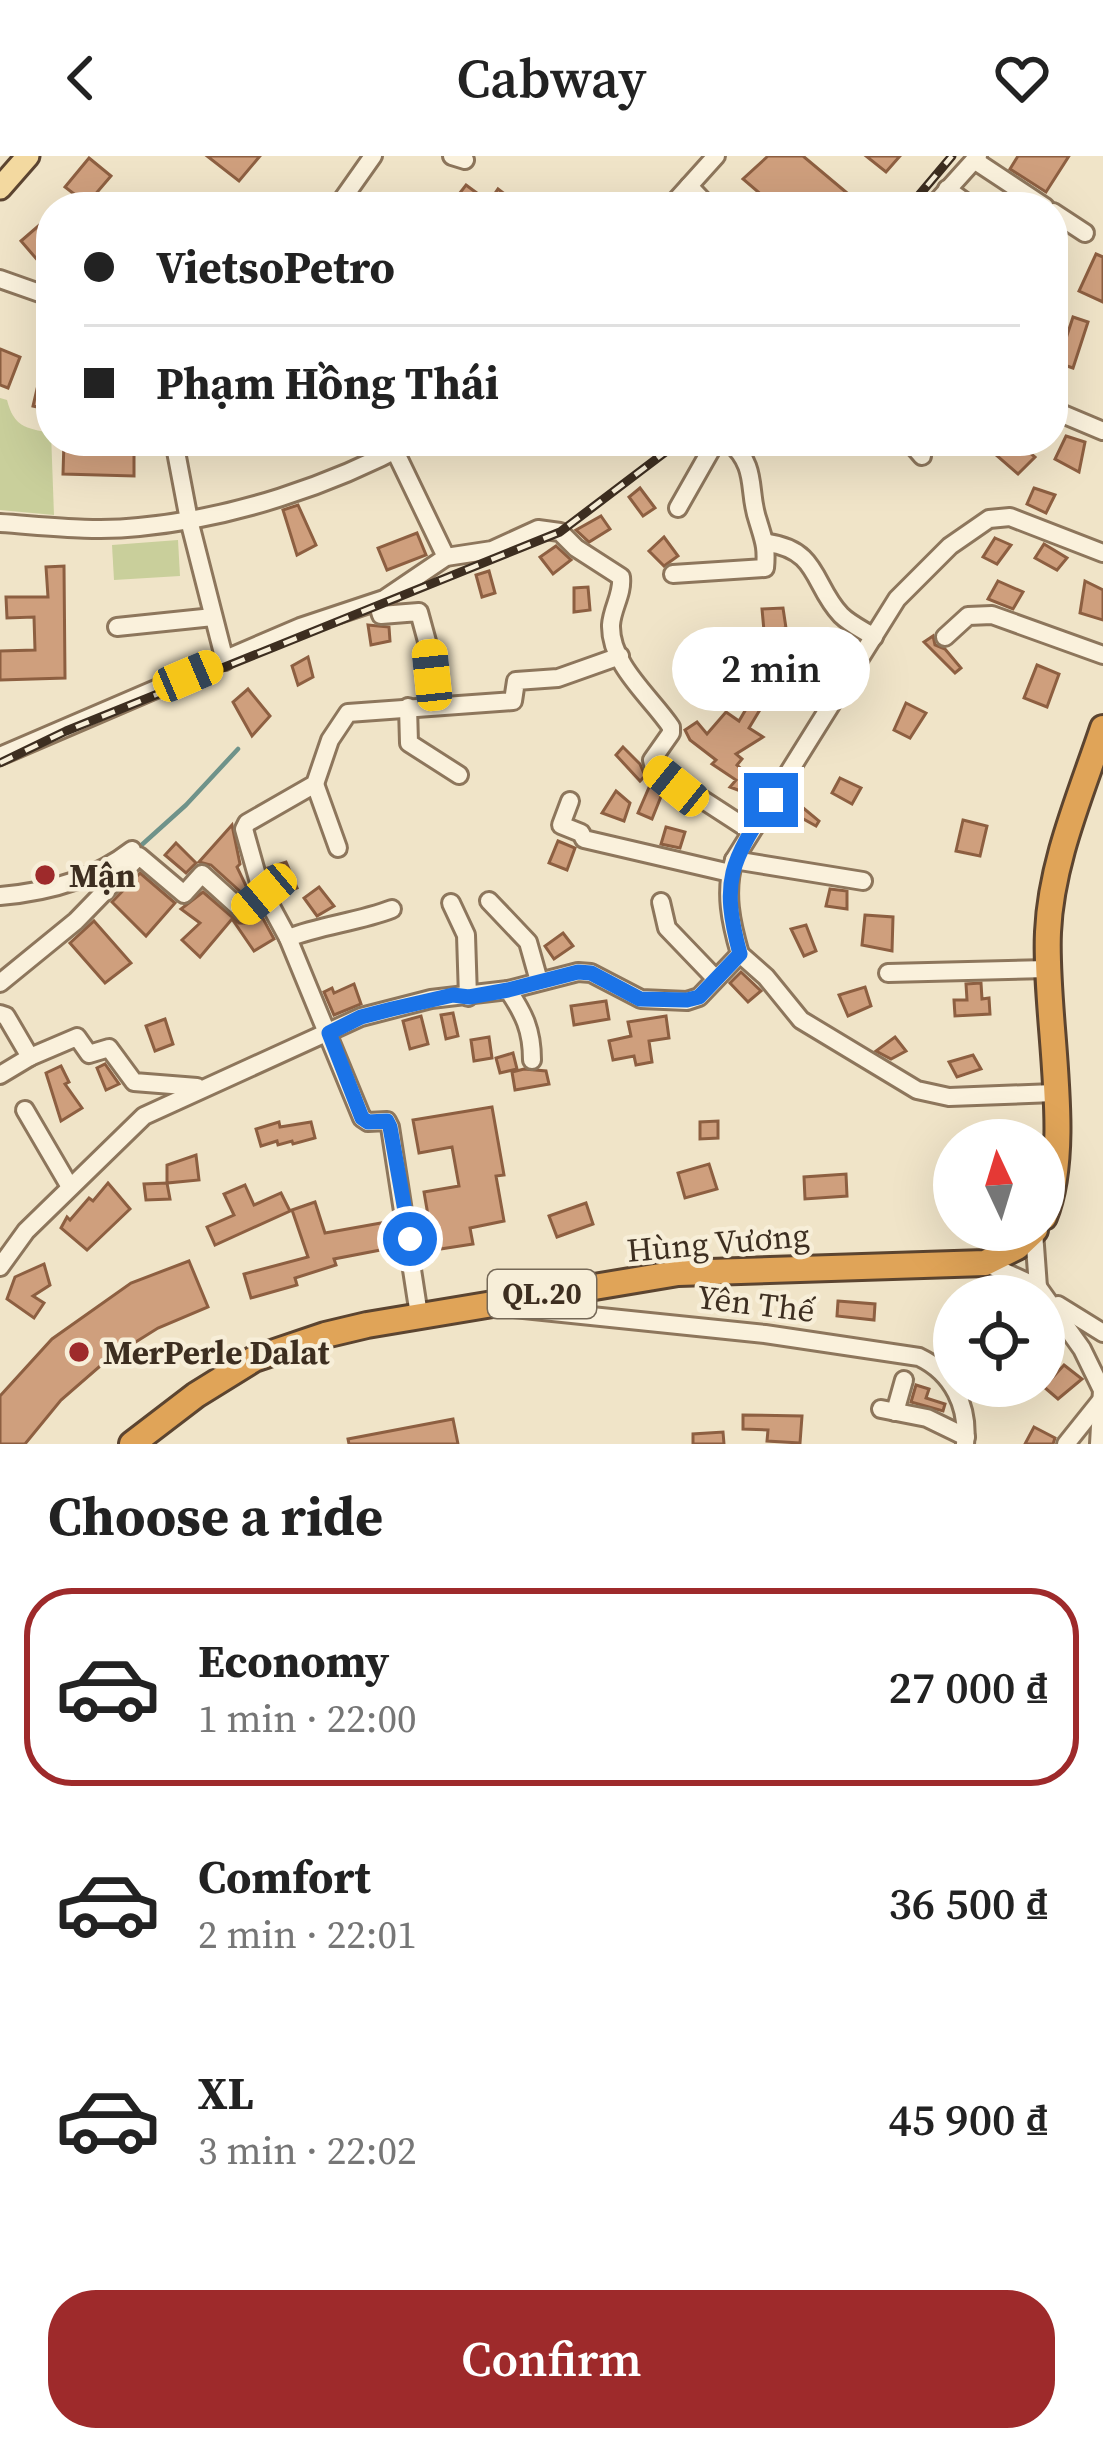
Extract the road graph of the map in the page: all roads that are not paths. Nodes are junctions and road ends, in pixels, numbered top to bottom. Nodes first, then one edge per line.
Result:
1 (28, 156) edge
2 (373, 156) edge
3 (716, 156) edge
4 (976, 158) edge
5 (689, 186) junction
6 (0, 188) edge
7 (947, 189) junction
8 (348, 192) edge
9 (684, 192) edge
10 (695, 192) edge
11 (944, 192) edge
12 (951, 192) edge
13 (1025, 192) edge
14 (1068, 222) edge
15 (1085, 233) dead end
16 (0, 279) edge
17 (36, 292) edge
18 (1068, 416) edge
19 (1103, 430) edge
20 (177, 456) edge
21 (383, 456) edge
22 (397, 456) edge
23 (707, 456) edge
24 (742, 456) edge
25 (677, 508) dead end
26 (189, 520) junction
27 (0, 523) edge
28 (768, 542) junction
29 (1103, 553) edge
30 (446, 557) junction
31 (673, 574) dead end
32 (376, 602) junction
33 (213, 617) junction
34 (117, 627) dead end
35 (946, 637) dead end
36 (874, 638) junction
37 (1103, 655) edge
38 (620, 656) junction
39 (225, 661) junction
40 (435, 706) junction
41 (408, 707) junction
42 (1103, 728) edge
43 (0, 756) edge
44 (459, 775) dead end
45 (315, 784) junction
46 (570, 801) dead end
47 (751, 831) junction
48 (338, 848) dead end
49 (136, 853) junction
50 (732, 867) junction
51 (863, 880) dead end
52 (264, 894) junction
53 (0, 896) edge
54 (489, 902) dead end
55 (661, 902) dead end
56 (451, 903) dead end
57 (392, 909) dead end
58 (288, 938) junction
59 (740, 954) junction
60 (1048, 970) junction
61 (888, 973) dead end
62 (715, 978) junction
63 (538, 981) junction
64 (0, 983) edge
65 (508, 990) junction
66 (469, 997) junction
67 (0, 1015) edge
68 (329, 1033) junction
69 (30, 1057) junction
70 (532, 1060) dead end
71 (0, 1075) edge
72 (203, 1088) junction
73 (1054, 1093) junction
74 (25, 1110) dead end
75 (1055, 1119) edge
76 (70, 1187) junction
77 (1009, 1251) edge
78 (985, 1263) junction
79 (0, 1267) edge
80 (1008, 1275) edge
81 (478, 1305) junction
82 (1065, 1308) edge
83 (419, 1315) junction
84 (1065, 1325) edge
85 (1103, 1333) edge
86 (904, 1380) dead end
87 (1102, 1393) edge
88 (966, 1440) edge
89 (132, 1444) edge
90 (1066, 1444) edge
91 (1099, 1444) edge

1 - 6 main road
2 - 8 street
3 - 5 street
4 - 7 street
4 - 13 street
5 - 9 street
5 - 10 street
7 - 11 street
7 - 12 street
14 - 15 street
16 - 17 street
18 - 19 street
20 - 26 street
21 - 26 street
22 - 30 street
23 - 25 street
24 - 28 street
26 - 27 street
26 - 33 street
28 - 31 street
28 - 36 street
29 - 36 street
30 - 32 street
30 - 38 street
32 - 39 street
32 - 40 street
33 - 34 street
33 - 39 street
35 - 37 street
36 - 47 street
38 - 40 street
38 - 47 street
39 - 43 street
40 - 41 street
41 - 44 street
41 - 45 street
42 - 60 highway
45 - 48 street
45 - 52 street
46 - 50 street
47 - 50 street
49 - 52 street
49 - 53 street
49 - 64 street
50 - 51 street
50 - 59 street
52 - 58 street
54 - 63 street
55 - 62 street
56 - 66 street
57 - 58 street
58 - 68 street
59 - 62 street
59 - 73 street
60 - 61 street
60 - 73 highway
62 - 63 street
63 - 65 street
65 - 66 street
65 - 70 street
66 - 68 street
67 - 69 street
68 - 72 street
68 - 83 street
69 - 71 street
69 - 72 street
72 - 76 street
73 - 75 highway
74 - 76 street
76 - 79 street
77 - 78 highway
78 - 80 street
78 - 81 highway, Hùng Vương / QL.20
81 - 83 highway, Hùng Vương / QL.20
81 - 88 street, Yên Thế
82 - 85 street
83 - 89 highway, Hùng Vương / QL.20
84 - 87 street
86 - 88 street
87 - 90 street
87 - 91 street

